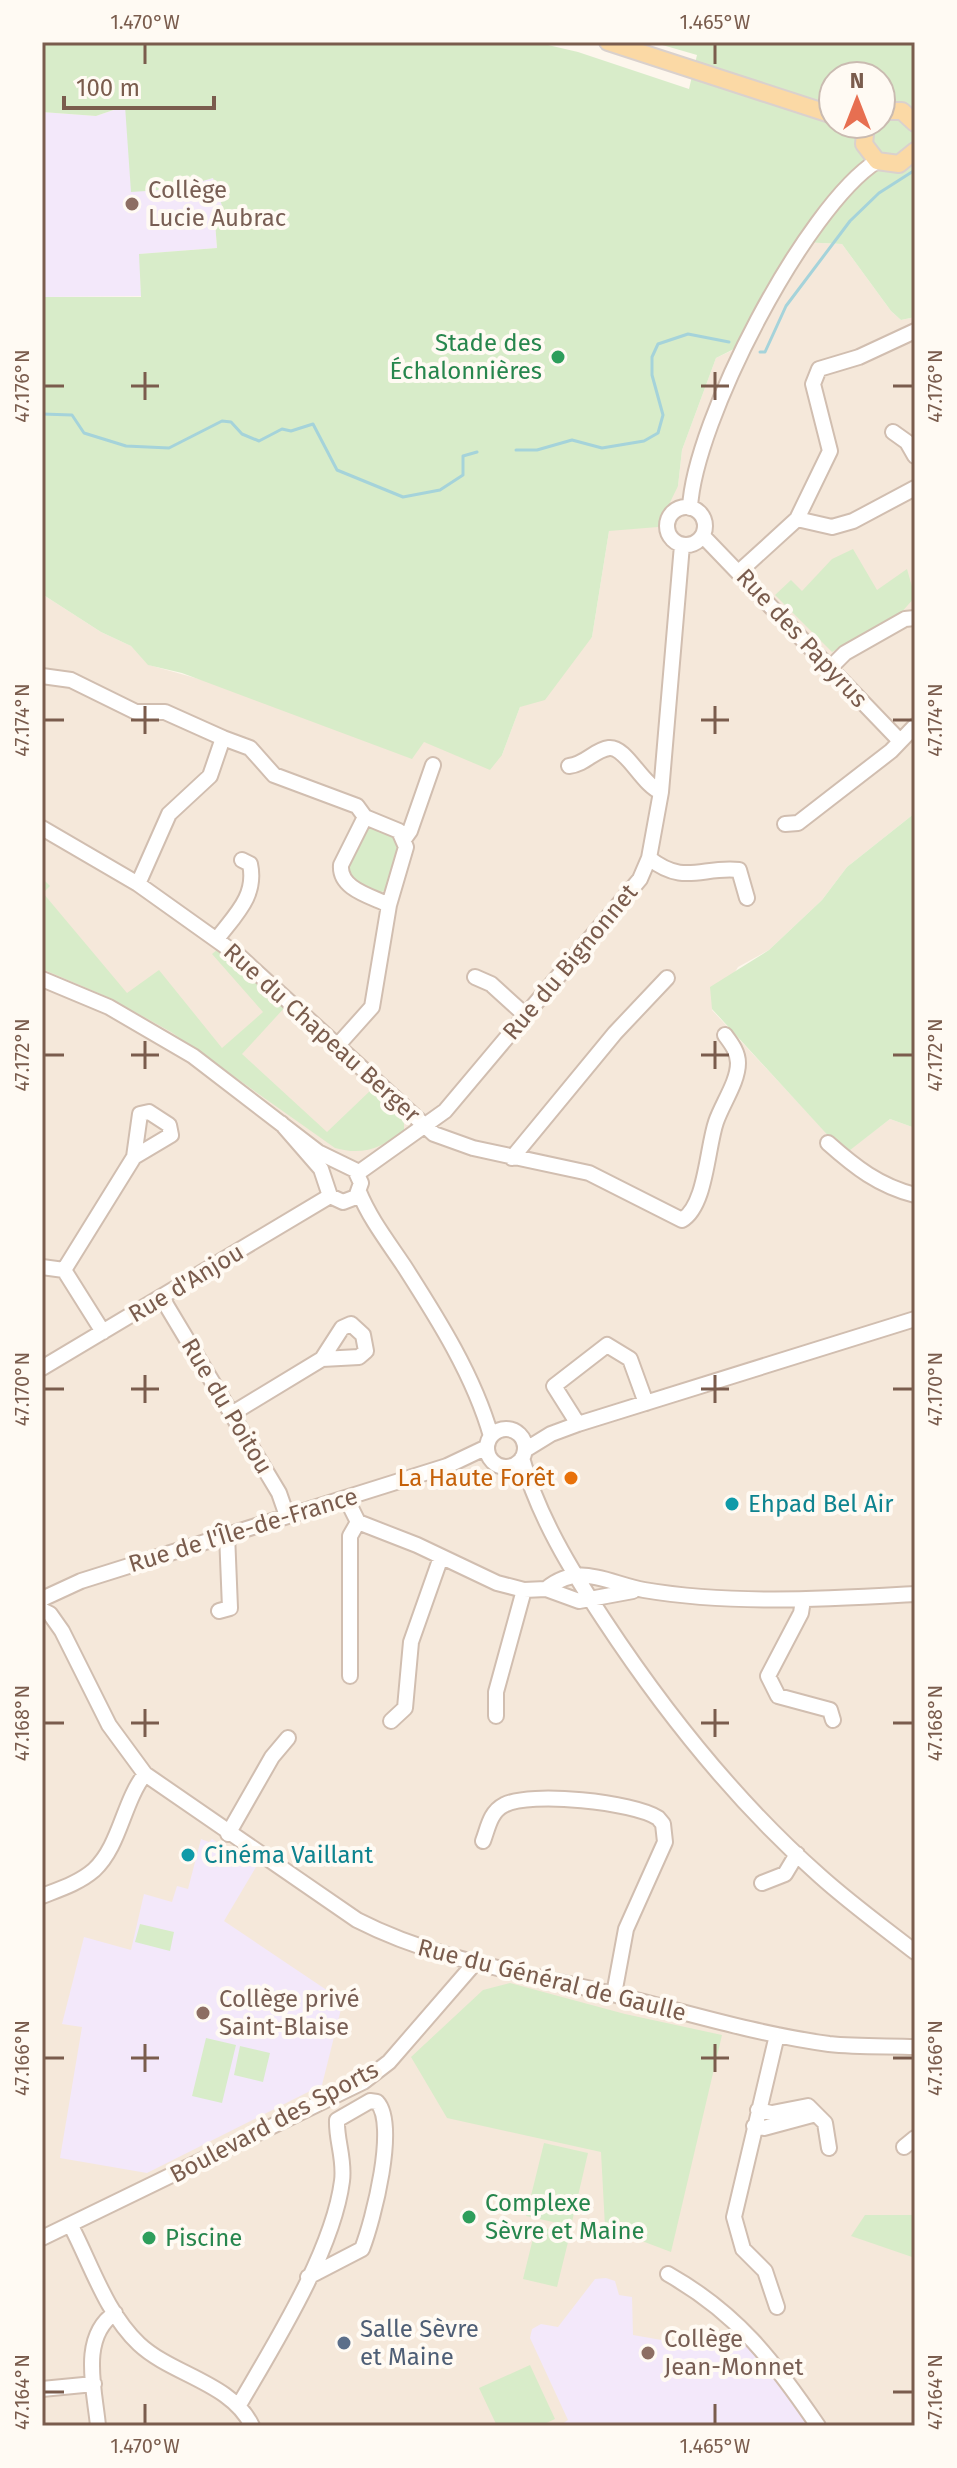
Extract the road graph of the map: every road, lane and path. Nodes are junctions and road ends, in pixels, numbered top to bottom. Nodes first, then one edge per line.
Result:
1 (608, 42) edge
2 (817, 110) edge
3 (864, 140) edge
4 (915, 151) edge
5 (877, 161) junction
6 (915, 331) edge
7 (893, 432) dead end
8 (915, 456) edge
9 (915, 488) edge
10 (690, 508) junction
11 (797, 519) junction
12 (703, 536) junction
13 (682, 545) junction
14 (740, 571) junction
15 (915, 618) edge
16 (829, 669) junction
17 (42, 676) edge
18 (915, 726) edge
19 (223, 738) junction
20 (900, 741) junction
21 (433, 765) dead end
22 (569, 766) dead end
23 (661, 792) junction
24 (365, 817) junction
25 (785, 824) dead end
26 (42, 828) edge
27 (405, 838) junction
28 (649, 858) junction
29 (242, 860) dead end
30 (138, 884) junction
31 (747, 898) dead end
32 (389, 905) junction
33 (217, 939) junction
34 (475, 977) dead end
35 (667, 978) dead end
36 (43, 982) edge
37 (524, 1014) junction
38 (725, 1035) dead end
39 (338, 1045) junction
40 (281, 1123) junction
41 (427, 1126) junction
42 (828, 1143) dead end
43 (134, 1157) dead end
44 (512, 1158) junction
45 (340, 1165) junction
46 (358, 1173) junction
47 (325, 1180) junction
48 (915, 1195) edge
49 (330, 1196) junction
50 (352, 1197) junction
51 (42, 1267) edge
52 (64, 1270) junction
53 (162, 1298) junction
54 (915, 1319) edge
55 (103, 1332) junction
56 (322, 1359) dead end
57 (42, 1368) edge
58 (476, 1393) junction
59 (646, 1403) junction
60 (233, 1413) junction
61 (578, 1424) junction
62 (514, 1432) junction
63 (551, 1434) junction
64 (495, 1453) junction
65 (523, 1454) junction
66 (346, 1498) junction
67 (536, 1499) junction
68 (287, 1516) junction
69 (358, 1522) junction
70 (227, 1534) junction
71 (441, 1557) junction
72 (574, 1573) junction
73 (546, 1589) junction
74 (524, 1590) junction
75 (645, 1590) junction
76 (915, 1594) edge
77 (42, 1599) edge
78 (591, 1600) junction
79 (803, 1600) junction
80 (42, 1610) edge
81 (219, 1611) dead end
82 (350, 1676) dead end
83 (496, 1716) dead end
84 (833, 1720) dead end
85 (391, 1721) dead end
86 (288, 1738) dead end
87 (145, 1774) junction
88 (228, 1834) junction
89 (483, 1841) dead end
90 (797, 1854) junction
91 (762, 1883) dead end
92 (42, 1896) edge
93 (915, 1952) edge
94 (474, 1964) junction
95 (614, 1994) junction
96 (777, 2035) junction
97 (915, 2047) edge
98 (758, 2110) junction
99 (816, 2114) junction
100 (754, 2126) junction
101 (829, 2148) dead end
102 (71, 2226) junction
103 (42, 2238) edge
104 (668, 2274) dead end
105 (308, 2277) junction
106 (777, 2307) dead end
107 (115, 2313) junction
108 (94, 2384) junction
109 (42, 2389) edge
110 (239, 2405) junction
111 (98, 2426) edge
112 (252, 2426) edge
113 (818, 2426) edge

1 - 2 main road
3 - 5 main road
4 - 5 main road
5 - 10 street
6 - 11 street
7 - 8 street
9 - 11 street
10 - 12 street
10 - 13 street
11 - 14 street
12 - 13 street
12 - 14 street, Rue des Papyrus
13 - 23 street, Rue du Bignonnet
14 - 16 street, Rue des Papyrus
15 - 16 street
16 - 20 street, Rue des Papyrus
17 - 19 street
18 - 20 street
19 - 24 street
19 - 30 street
20 - 25 street
21 - 27 street
22 - 23 street
23 - 28 street, Rue du Bignonnet
24 - 27 street
24 - 32 street
26 - 30 street, Rue du Chapeau Berger
27 - 32 street
28 - 31 street
28 - 37 street, Rue du Bignonnet
29 - 33 street, Rue du Chapeau Berger
30 - 33 street, Rue du Chapeau Berger
32 - 39 street
33 - 39 street, Rue du Chapeau Berger
34 - 37 street
35 - 44 street
36 - 40 street
37 - 41 street, Rue du Bignonnet
38 - 44 street, Rue du Chapeau Berger
39 - 41 street, Rue du Chapeau Berger
40 - 45 street
40 - 47 street
41 - 44 street, Rue du Chapeau Berger
41 - 46 street, Rue du Bignonnet
42 - 48 street
43 - 52 street
45 - 46 street
45 - 47 street
46 - 50 street
47 - 49 street
49 - 50 street
49 - 53 street, Rue d'Anjou
50 - 58 street
51 - 52 street
52 - 55 street
53 - 55 street, Rue d'Anjou
53 - 60 street, Rue du Poitou
54 - 59 street
55 - 57 street, Rue d'Anjou
56 - 60 street
58 - 62 street
58 - 64 street
59 - 61 street
59 - 61 street
60 - 68 street, Rue du Poitou
61 - 63 street
62 - 63 street
62 - 64 street
62 - 65 street
63 - 65 street
64 - 65 street
64 - 66 street, Rue de l'Île-de-France
64 - 67 street
65 - 67 street
66 - 68 street, Rue de l'Île-de-France
66 - 69 street
67 - 72 street
68 - 70 street, Rue de l'Île-de-France
69 - 71 street
69 - 82 street
70 - 77 street, Rue de l'Île-de-France
70 - 81 street
71 - 74 street
71 - 85 street
72 - 73 street
72 - 75 street
72 - 78 street
73 - 74 street
73 - 78 street
74 - 83 street
75 - 78 street
75 - 79 street
76 - 79 street
78 - 90 street
79 - 84 street
80 - 87 street, Rue du Général de Gaulle
86 - 88 street
87 - 88 street, Rue du Général de Gaulle
87 - 92 street
88 - 94 street, Rue du Général de Gaulle
89 - 95 street
90 - 91 street
90 - 93 street
94 - 95 street, Rue du Général de Gaulle
94 - 102 street, Boulevard des Sports
95 - 96 street, Rue du Général de Gaulle
96 - 97 street, Rue du Général de Gaulle
96 - 98 street
98 - 99 street
98 - 100 street
99 - 100 street
99 - 101 street
100 - 106 street
102 - 103 street, Boulevard des Sports
102 - 107 street
104 - 113 street
105 - 105 street
105 - 110 street
107 - 108 street
107 - 110 street
108 - 109 street
108 - 111 street
110 - 112 street

